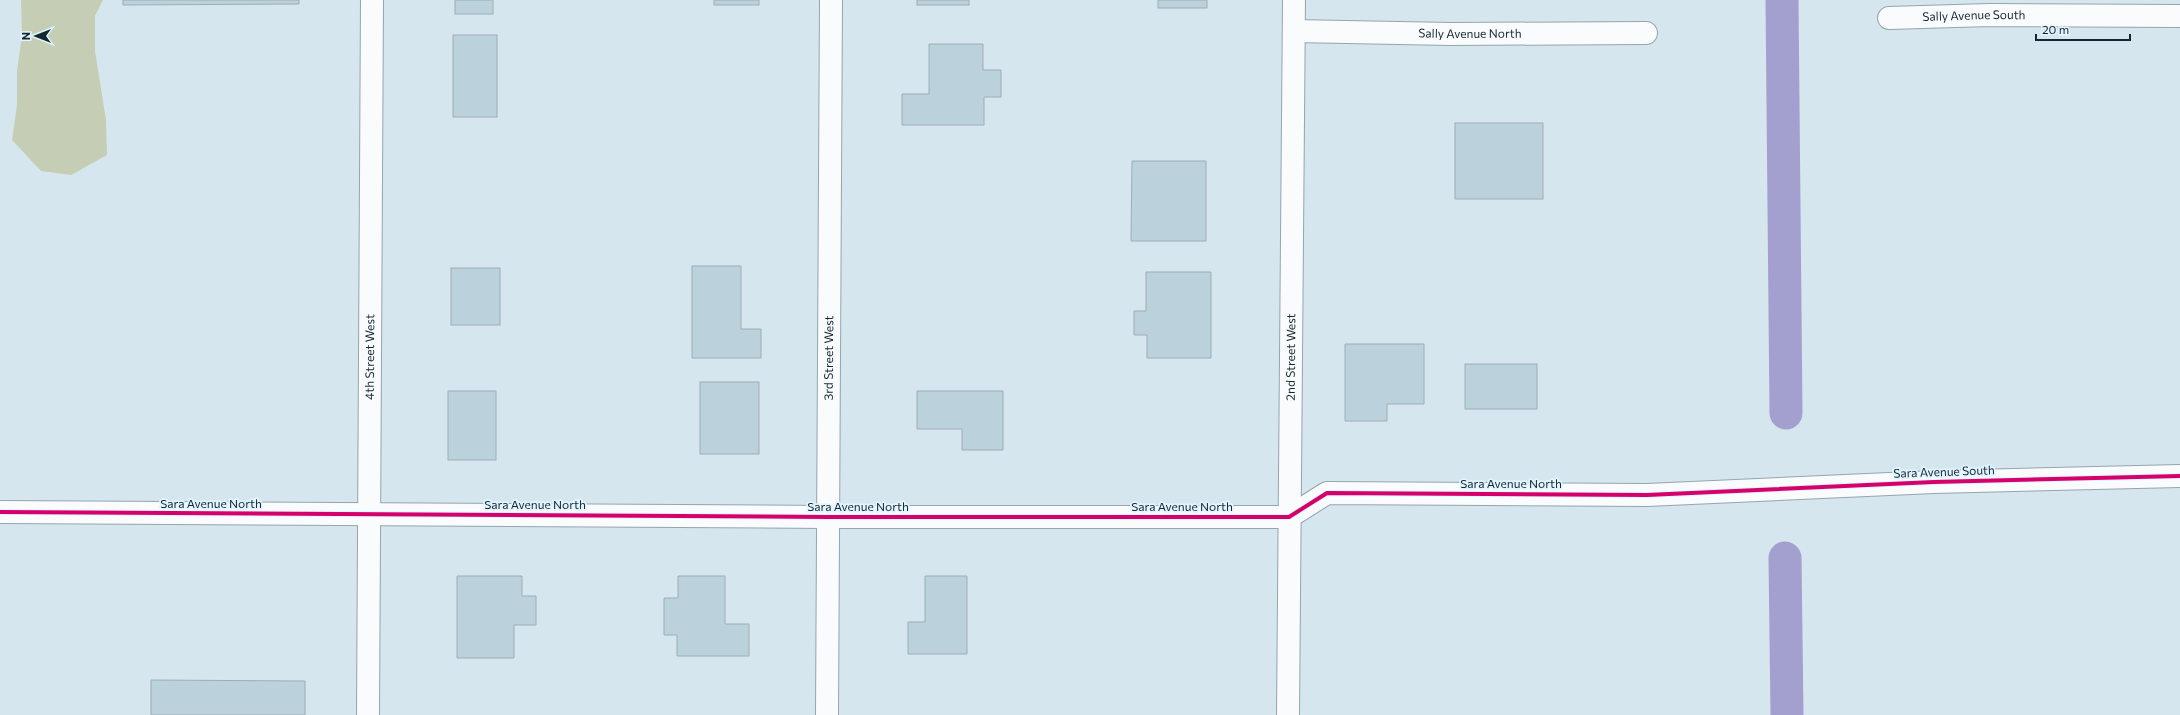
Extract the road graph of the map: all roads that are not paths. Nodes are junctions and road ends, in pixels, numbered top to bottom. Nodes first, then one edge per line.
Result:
1 (372, 0) edge
2 (831, 0) edge
3 (1294, 0) edge
4 (2180, 16) edge
5 (1889, 18) dead end
6 (1294, 31) junction
7 (1646, 33) dead end
8 (2180, 476) edge
9 (1710, 493) joint
10 (0, 512) edge
11 (369, 514) junction
12 (828, 518) junction
13 (1289, 518) junction
14 (368, 715) edge
15 (827, 715) edge
16 (1288, 715) edge

1 - 11 street, 4th Street West
2 - 12 street, 3rd Street West
3 - 6 street, 2nd Street West
4 - 5 street, Sally Avenue South
6 - 7 street, Sally Avenue North
6 - 13 street, 2nd Street West
8 - 9 street, Sara Avenue South
9 - 13 street, Sara Avenue North
10 - 11 street, Sara Avenue North
11 - 12 street, Sara Avenue North
11 - 14 street, 4th Street West
12 - 13 street, Sara Avenue North
12 - 15 street, 3rd Street West
13 - 16 street, 2nd Street West

